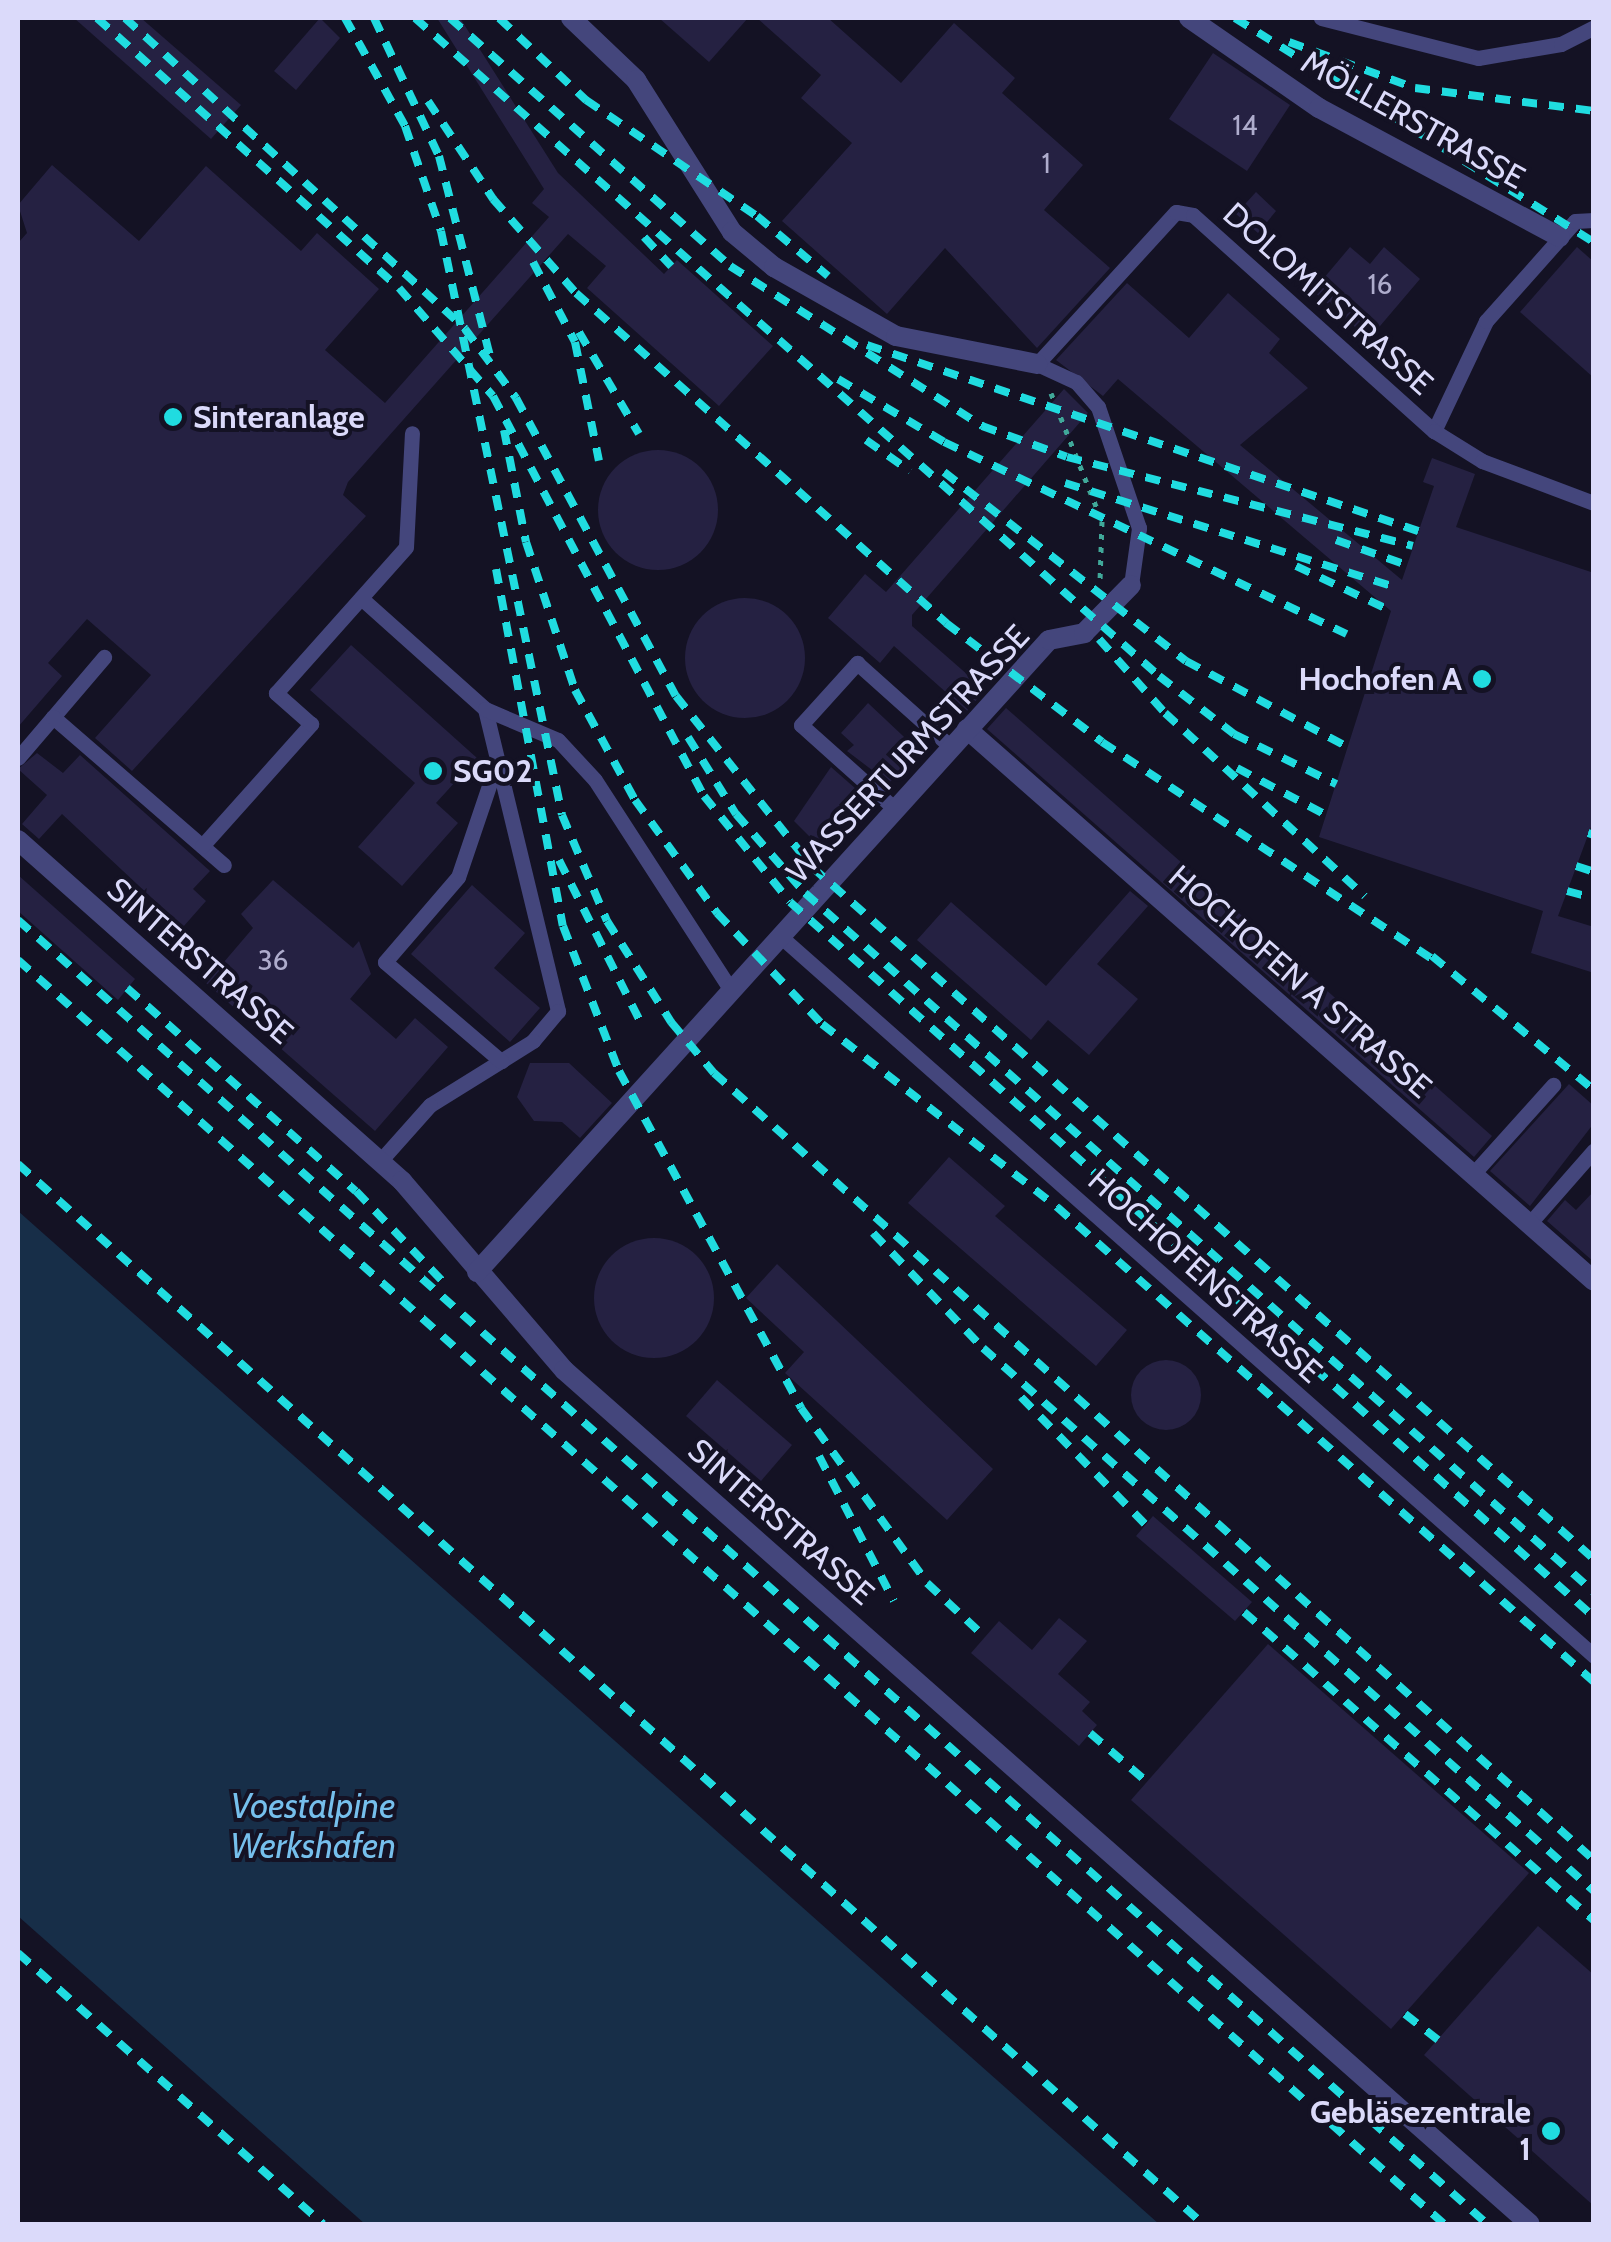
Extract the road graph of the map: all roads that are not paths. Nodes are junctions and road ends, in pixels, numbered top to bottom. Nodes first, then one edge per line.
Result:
1 (571, 18) edge
2 (1189, 18) edge
3 (1322, 18) edge
4 (1594, 27) edge
5 (1594, 220) edge
6 (1560, 237) junction
7 (1037, 364) junction
8 (1434, 430) junction
9 (412, 433) dead end
10 (1594, 503) edge
11 (1131, 585) joint
12 (361, 598) junction
13 (104, 658) dead end
14 (485, 709) junction
15 (53, 717) junction
16 (967, 729) junction
17 (952, 747) junction
18 (18, 758) edge
19 (497, 762) junction
20 (895, 809) junction
21 (18, 840) edge
22 (202, 846) junction
23 (224, 865) dead end
24 (780, 936) junction
25 (731, 990) junction
26 (500, 1061) junction
27 (1553, 1085) dead end
28 (1594, 1150) edge
29 (380, 1160) junction
30 (1473, 1174) junction
31 (1529, 1224) junction
32 (476, 1272) junction
33 (1594, 1280) edge
34 (1594, 1656) edge
35 (1530, 2224) edge

1 - 7 street, WASSERTURMSTRASSE
2 - 6 street, MÖLLERSTRASSE
3 - 4 lane
5 - 6 lane, DOLOMITSTRASSE
6 - 8 lane, DOLOMITSTRASSE
7 - 8 lane, DOLOMITSTRASSE
7 - 11 lane, WASSERTURMSTRASSE
8 - 10 lane
9 - 12 lane
11 - 16 street, WASSERTURMSTRASSE
12 - 14 lane
12 - 22 lane
13 - 15 lane
14 - 19 lane
14 - 25 lane
15 - 18 lane
15 - 22 lane
16 - 17 street, WASSERTURMSTRASSE
16 - 30 street, HOCHOFEN A STRASSE
17 - 20 street, WASSERTURMSTRASSE
17 - 20 lane
19 - 26 lane
19 - 26 lane
20 - 24 street, WASSERTURMSTRASSE
21 - 29 street, SINTERSTRASSE
22 - 23 lane
24 - 25 street, WASSERTURMSTRASSE
24 - 34 lane, HOCHOFENSTRASSE
25 - 32 street, WASSERTURMSTRASSE
26 - 29 lane
27 - 30 lane
28 - 31 lane
29 - 32 street, SINTERSTRASSE
30 - 31 street, HOCHOFEN A STRASSE
31 - 33 street, HOCHOFEN A STRASSE
32 - 35 street, SINTERSTRASSE

